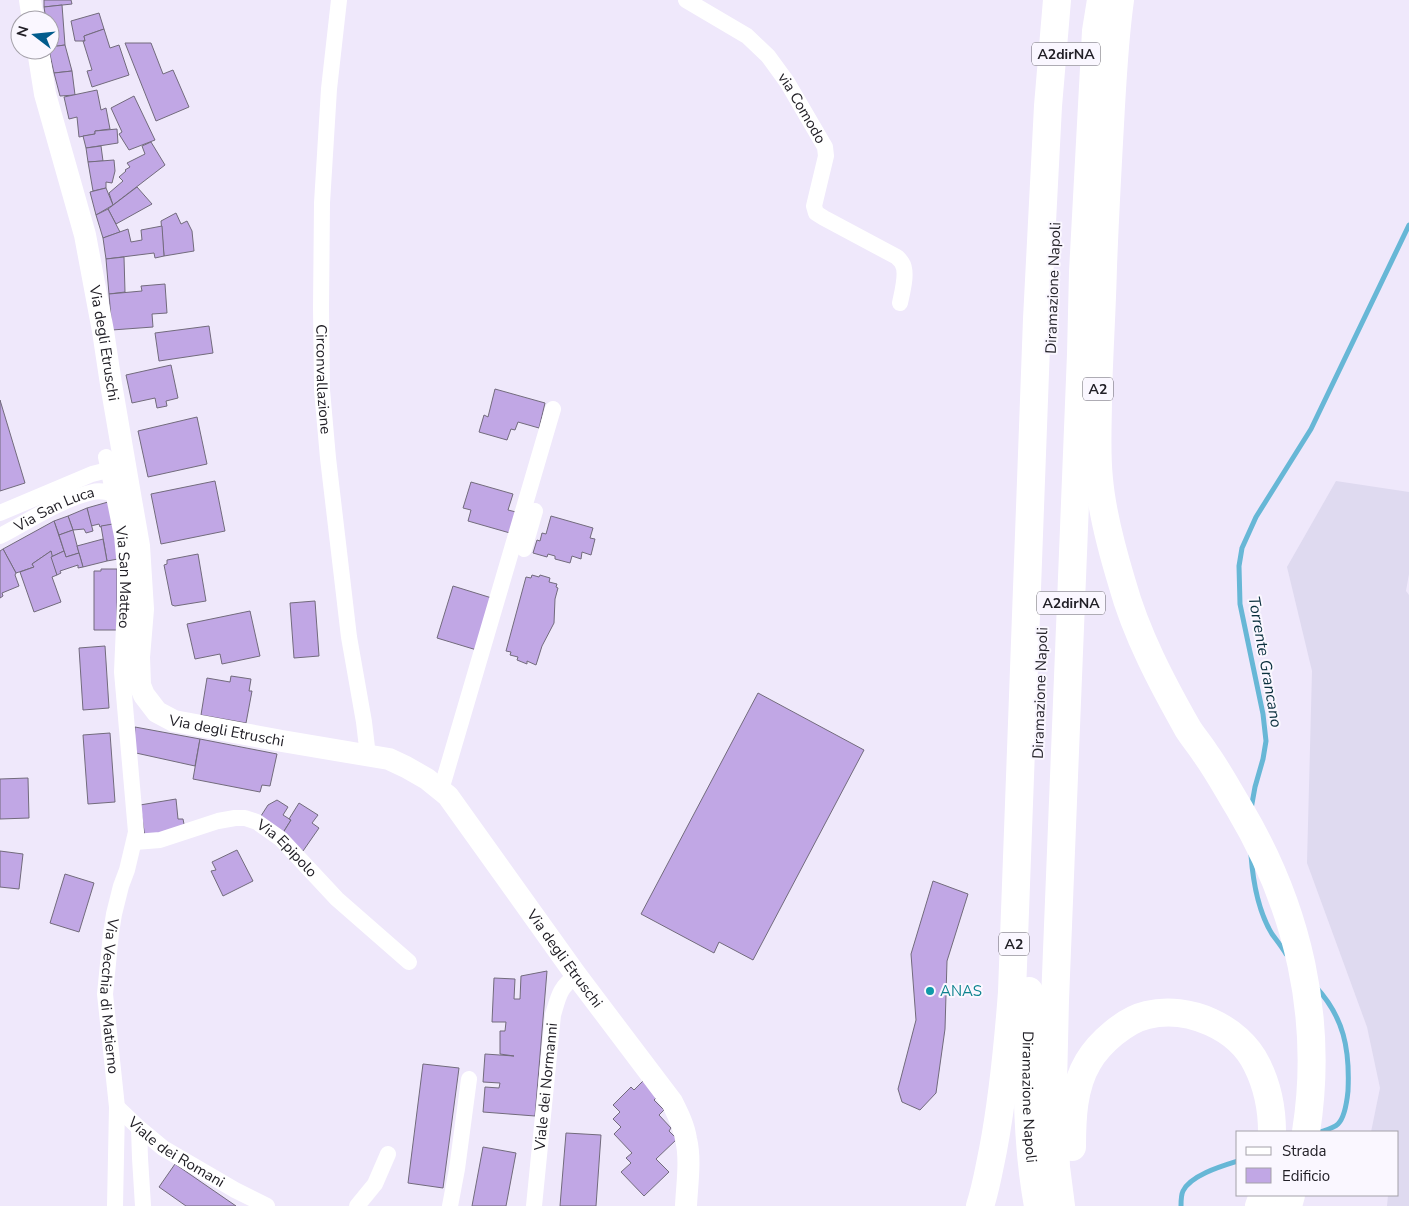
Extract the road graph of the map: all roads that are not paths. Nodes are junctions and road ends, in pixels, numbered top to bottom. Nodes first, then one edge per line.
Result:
1 (339, 0) edge
2 (686, 0) edge
3 (1057, 0) edge
4 (1071, 0) edge
5 (1100, 0) edge
6 (1120, 0) edge
7 (40, 60) edge
8 (900, 303) dead end
9 (553, 409) dead end
10 (113, 493) junction
11 (535, 511) dead end
12 (0, 513) edge
13 (0, 536) edge
14 (134, 698) junction
15 (368, 756) junction
16 (445, 793) junction
17 (135, 842) junction
18 (409, 962) dead end
19 (576, 974) junction
20 (469, 1079) dead end
21 (117, 1107) junction
22 (139, 1128) junction
23 (1272, 1131) edge
24 (1306, 1131) edge
25 (388, 1154) dead end
26 (115, 1206) edge
27 (143, 1206) edge
28 (267, 1206) edge
29 (357, 1206) edge
30 (450, 1206) edge
31 (534, 1206) edge
32 (686, 1206) edge
33 (980, 1206) edge
34 (1038, 1206) edge
35 (1061, 1206) edge
36 (1075, 1206) edge

1 - 15 street, Circonvallazione
2 - 8 street, via Comodo
3 - 33 highway, A2
4 - 34 highway, Diramazione Napoli / A2dirNA
5 - 35 highway, Diramazione Napoli / A2dirNA
6 - 24 highway, A2
7 - 14 main road, Via degli Etruschi
9 - 16 street
10 - 12 street, Via San Matteo
10 - 13 street, Via San Luca
10 - 14 street, Via San Matteo
11 - 16 street
14 - 15 main road, Via degli Etruschi
14 - 17 street, Via Vecchia di Matierno
15 - 16 main road, Via degli Etruschi
16 - 19 main road, Via degli Etruschi
17 - 18 street, Via Epipolo
17 - 21 street, Via Vecchia di Matierno
19 - 31 street, Viale dei Normanni
19 - 32 main road, Via degli Etruschi
20 - 30 street
21 - 22 street, Viale dei Romani
21 - 26 street, Via Vecchia di Matierno
22 - 27 street
22 - 28 street, Viale dei Romani
23 - 36 highway
25 - 29 street

